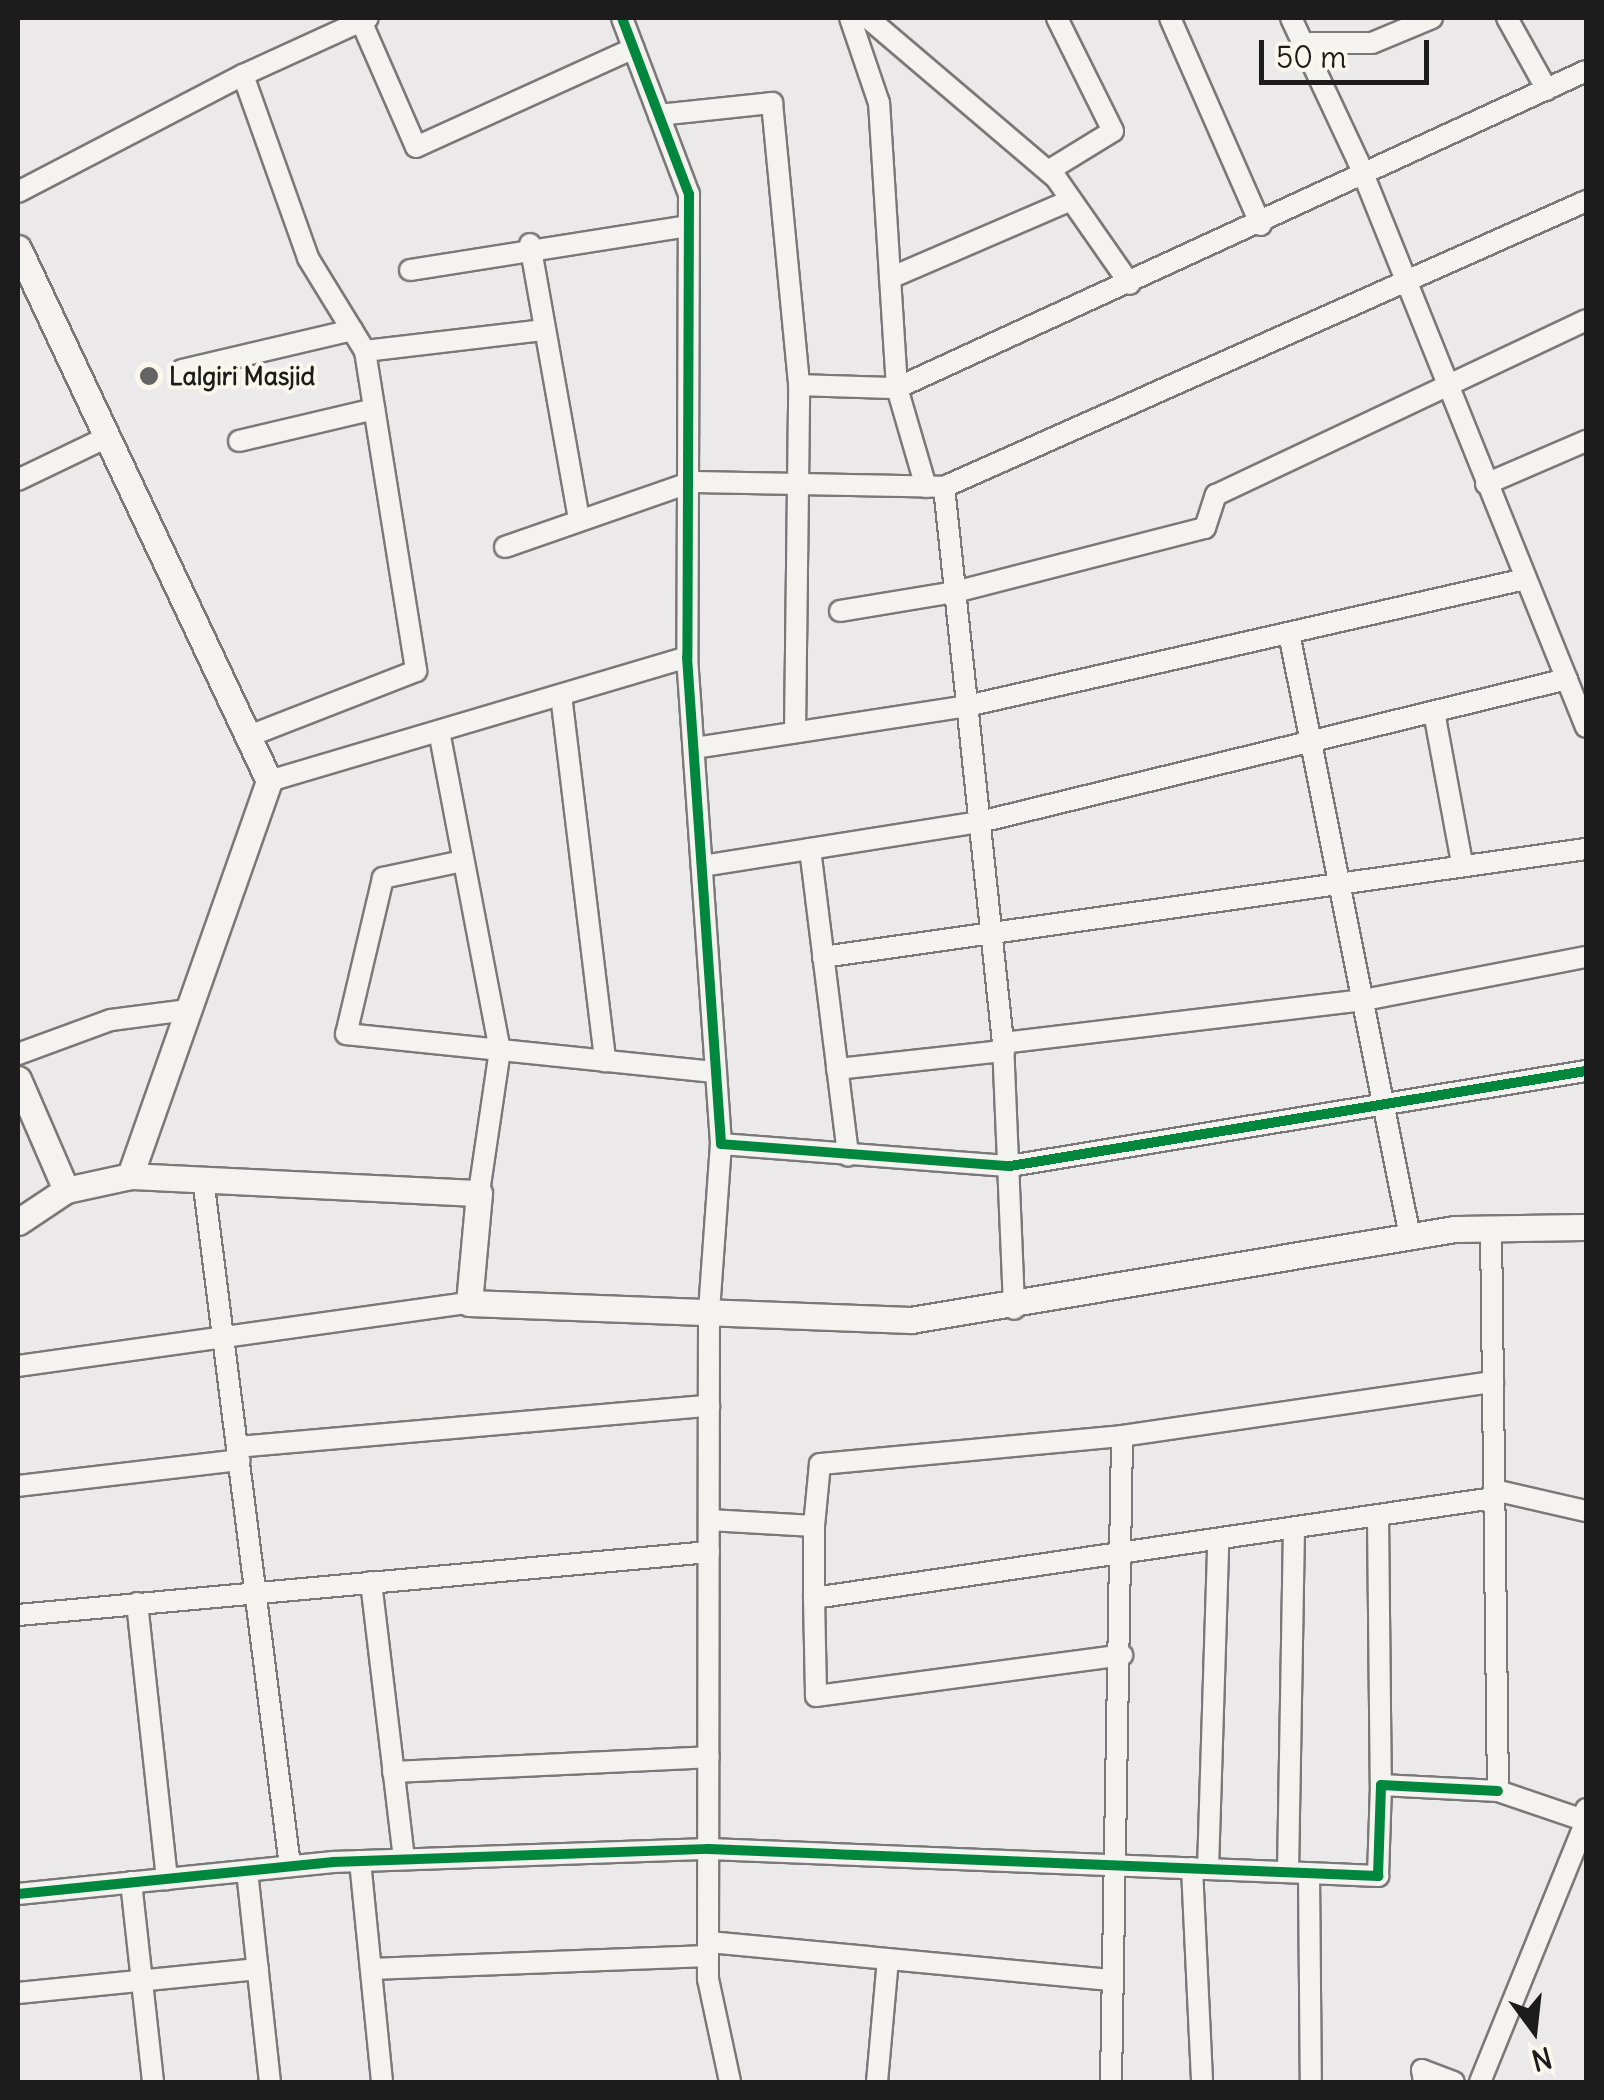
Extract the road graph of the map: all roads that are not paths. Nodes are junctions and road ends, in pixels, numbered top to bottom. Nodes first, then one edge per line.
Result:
1 (622, 18) edge
2 (850, 18) edge
3 (868, 18) edge
4 (1056, 18) edge
5 (1170, 18) edge
6 (1291, 18) edge
7 (1432, 18) edge
8 (1507, 18) edge
9 (364, 19) edge
10 (1303, 43) junction
11 (634, 48) junction
12 (1586, 71) edge
13 (244, 75) junction
14 (1547, 90) junction
15 (659, 115) junction
16 (1048, 171) junction
17 (1365, 179) junction
18 (18, 192) edge
19 (1072, 200) junction
20 (1586, 201) edge
21 (1262, 225) junction
22 (689, 226) junction
23 (530, 244) junction
24 (18, 248) edge
25 (410, 270) dead end
26 (23, 278) edge
27 (890, 278) junction
28 (1130, 284) junction
29 (1406, 286) junction
30 (1586, 320) edge
31 (352, 330) junction
32 (545, 330) junction
33 (365, 351) junction
34 (182, 370) dead end
35 (798, 386) junction
36 (1445, 386) junction
37 (897, 388) junction
38 (374, 409) junction
39 (101, 440) junction
40 (239, 441) dead end
41 (1586, 442) edge
42 (18, 480) edge
43 (692, 482) junction
44 (803, 484) junction
45 (1486, 484) junction
46 (935, 487) junction
47 (579, 520) junction
48 (505, 548) dead end
49 (1526, 579) junction
50 (955, 592) junction
51 (840, 611) dead end
52 (1289, 633) junction
53 (688, 658) junction
54 (1567, 680) junction
55 (561, 695) junction
56 (968, 706) junction
57 (1434, 712) junction
58 (1584, 714) edge
59 (439, 731) junction
60 (794, 732) junction
61 (247, 737) junction
62 (1314, 741) junction
63 (694, 748) junction
64 (268, 781) junction
65 (980, 822) junction
66 (810, 849) junction
67 (1586, 849) edge
68 (462, 861) junction
69 (1462, 863) junction
70 (702, 866) junction
71 (1340, 878) junction
72 (991, 931) junction
73 (823, 957) junction
74 (1586, 957) edge
75 (1364, 1000) junction
76 (188, 1010) junction
77 (1004, 1047) junction
78 (500, 1050) junction
79 (18, 1054) edge
80 (605, 1061) junction
81 (837, 1068) junction
82 (1586, 1071) edge
83 (716, 1072) junction
84 (18, 1078) edge
85 (1385, 1111) junction
86 (721, 1144) junction
87 (848, 1156) junction
88 (1010, 1166) junction
89 (130, 1176) junction
90 (203, 1178) junction
91 (66, 1190) junction
92 (478, 1193) junction
93 (18, 1222) edge
94 (1586, 1227) edge
95 (1491, 1228) junction
96 (1410, 1237) junction
97 (469, 1304) junction
98 (1014, 1310) junction
99 (709, 1314) junction
100 (223, 1338) junction
101 (18, 1366) edge
102 (1493, 1382) junction
103 (709, 1406) junction
104 (1122, 1436) junction
105 (238, 1454) junction
106 (18, 1486) edge
107 (1494, 1494) junction
108 (1586, 1511) edge
109 (1378, 1516) junction
110 (709, 1520) junction
111 (814, 1526) junction
112 (1294, 1530) junction
113 (1218, 1543) junction
114 (709, 1552) junction
115 (1118, 1560) junction
116 (371, 1582) junction
117 (255, 1592) junction
118 (814, 1598) junction
119 (137, 1604) junction
120 (18, 1615) edge
121 (1122, 1654) junction
122 (709, 1757) junction
123 (394, 1772) junction
124 (1380, 1784) junction
125 (1498, 1790) junction
126 (1585, 1817) edge
127 (709, 1849) junction
128 (404, 1860) junction
129 (360, 1861) junction
130 (1109, 1865) junction
131 (290, 1866) junction
132 (1200, 1868) junction
133 (247, 1871) junction
134 (1299, 1872) junction
135 (168, 1879) junction
136 (130, 1882) junction
137 (18, 1890) edge
138 (708, 1949) junction
139 (888, 1959) junction
140 (258, 1969) junction
141 (371, 1970) junction
142 (1110, 1980) junction
143 (142, 1982) junction
144 (18, 1992) edge
145 (153, 2082) edge
146 (270, 2082) edge
147 (382, 2082) edge
148 (730, 2082) edge
149 (876, 2082) edge
150 (1110, 2082) edge
151 (1202, 2082) edge
152 (1311, 2082) edge
153 (1424, 2082) edge
154 (1454, 2082) edge
155 (1480, 2082) edge

1 - 11 street
2 - 27 street
3 - 16 street
4 - 16 street
5 - 21 street
6 - 10 street
7 - 10 street
8 - 14 street
9 - 11 street
9 - 13 street
10 - 17 street
11 - 15 street
12 - 14 street
13 - 18 street
13 - 31 street
14 - 17 street
15 - 22 street
15 - 35 street
16 - 19 street
17 - 21 street
17 - 29 street
19 - 27 street
19 - 28 street
20 - 29 street
21 - 28 street
22 - 23 street
22 - 43 street
23 - 25 street
23 - 32 street
24 - 26 street
26 - 39 street
27 - 37 street
28 - 37 street
29 - 36 street
29 - 46 street
30 - 36 street
31 - 33 street
31 - 34 street
32 - 33 street
32 - 47 street
33 - 38 street
35 - 37 street
35 - 44 street
36 - 45 street
36 - 50 street
37 - 46 street
38 - 40 street
38 - 61 street
39 - 42 street
39 - 61 street
41 - 45 street
43 - 44 street
43 - 47 street
43 - 53 street
44 - 46 street
44 - 60 street
45 - 49 street
46 - 50 street
47 - 48 street
49 - 52 street
49 - 54 street
50 - 51 street
50 - 56 street
52 - 56 street
52 - 62 street
53 - 55 street
53 - 63 street
54 - 57 street
54 - 58 street
55 - 59 street
55 - 80 street
56 - 60 street
56 - 65 street
57 - 62 street
57 - 69 street
59 - 64 street
59 - 68 street
60 - 63 street
61 - 64 street
62 - 65 street
62 - 71 street
63 - 70 street
64 - 76 street
65 - 66 street
65 - 72 street
66 - 70 street
66 - 73 street
67 - 69 street
68 - 78 street
68 - 78 street
69 - 71 street
70 - 83 street
71 - 72 street
71 - 75 street
72 - 73 street
72 - 77 street
73 - 81 street
74 - 75 street
75 - 77 street
75 - 85 street
76 - 79 street
76 - 89 street
77 - 81 street
77 - 88 street
78 - 80 street
78 - 92 street
80 - 83 street
81 - 87 street
82 - 85 street
83 - 86 street
84 - 91 street
85 - 88 street
85 - 96 street
86 - 87 street
86 - 99 street
87 - 88 street
88 - 98 street
89 - 90 street
89 - 91 street
90 - 92 street
90 - 100 street
91 - 93 street
92 - 97 street
94 - 95 street
95 - 96 street
95 - 102 street
96 - 98 street
97 - 99 street
97 - 100 street
98 - 99 street
99 - 103 street
100 - 101 street
100 - 105 street
102 - 104 street
102 - 107 street
103 - 105 street
103 - 110 street
104 - 111 street
104 - 115 street
105 - 106 street
105 - 117 street
107 - 108 street
107 - 109 street
107 - 125 street
109 - 112 street
109 - 124 street
110 - 111 street
110 - 114 street
111 - 118 street
112 - 113 street
112 - 134 street
113 - 115 street
113 - 132 street
114 - 116 street
114 - 122 street
115 - 118 street
115 - 121 street
116 - 117 street
116 - 123 street
117 - 119 street
117 - 131 street
118 - 121 street
119 - 120 street
119 - 135 street
121 - 130 street
122 - 123 street
122 - 127 street
123 - 128 street
124 - 125 street
124 - 134 street
125 - 126 street
126 - 155 street
127 - 128 street
127 - 130 street
127 - 138 street
128 - 129 street
129 - 131 street
129 - 141 street
130 - 132 street
130 - 142 street
131 - 133 street
132 - 134 street
132 - 151 street
133 - 135 street
133 - 140 street
134 - 152 street
135 - 136 street
136 - 137 street
136 - 143 street
138 - 139 street
138 - 141 street
138 - 148 street
139 - 142 street
139 - 149 street
140 - 143 street
140 - 146 street
141 - 147 street
142 - 150 street
143 - 144 street
143 - 145 street
153 - 154 street

